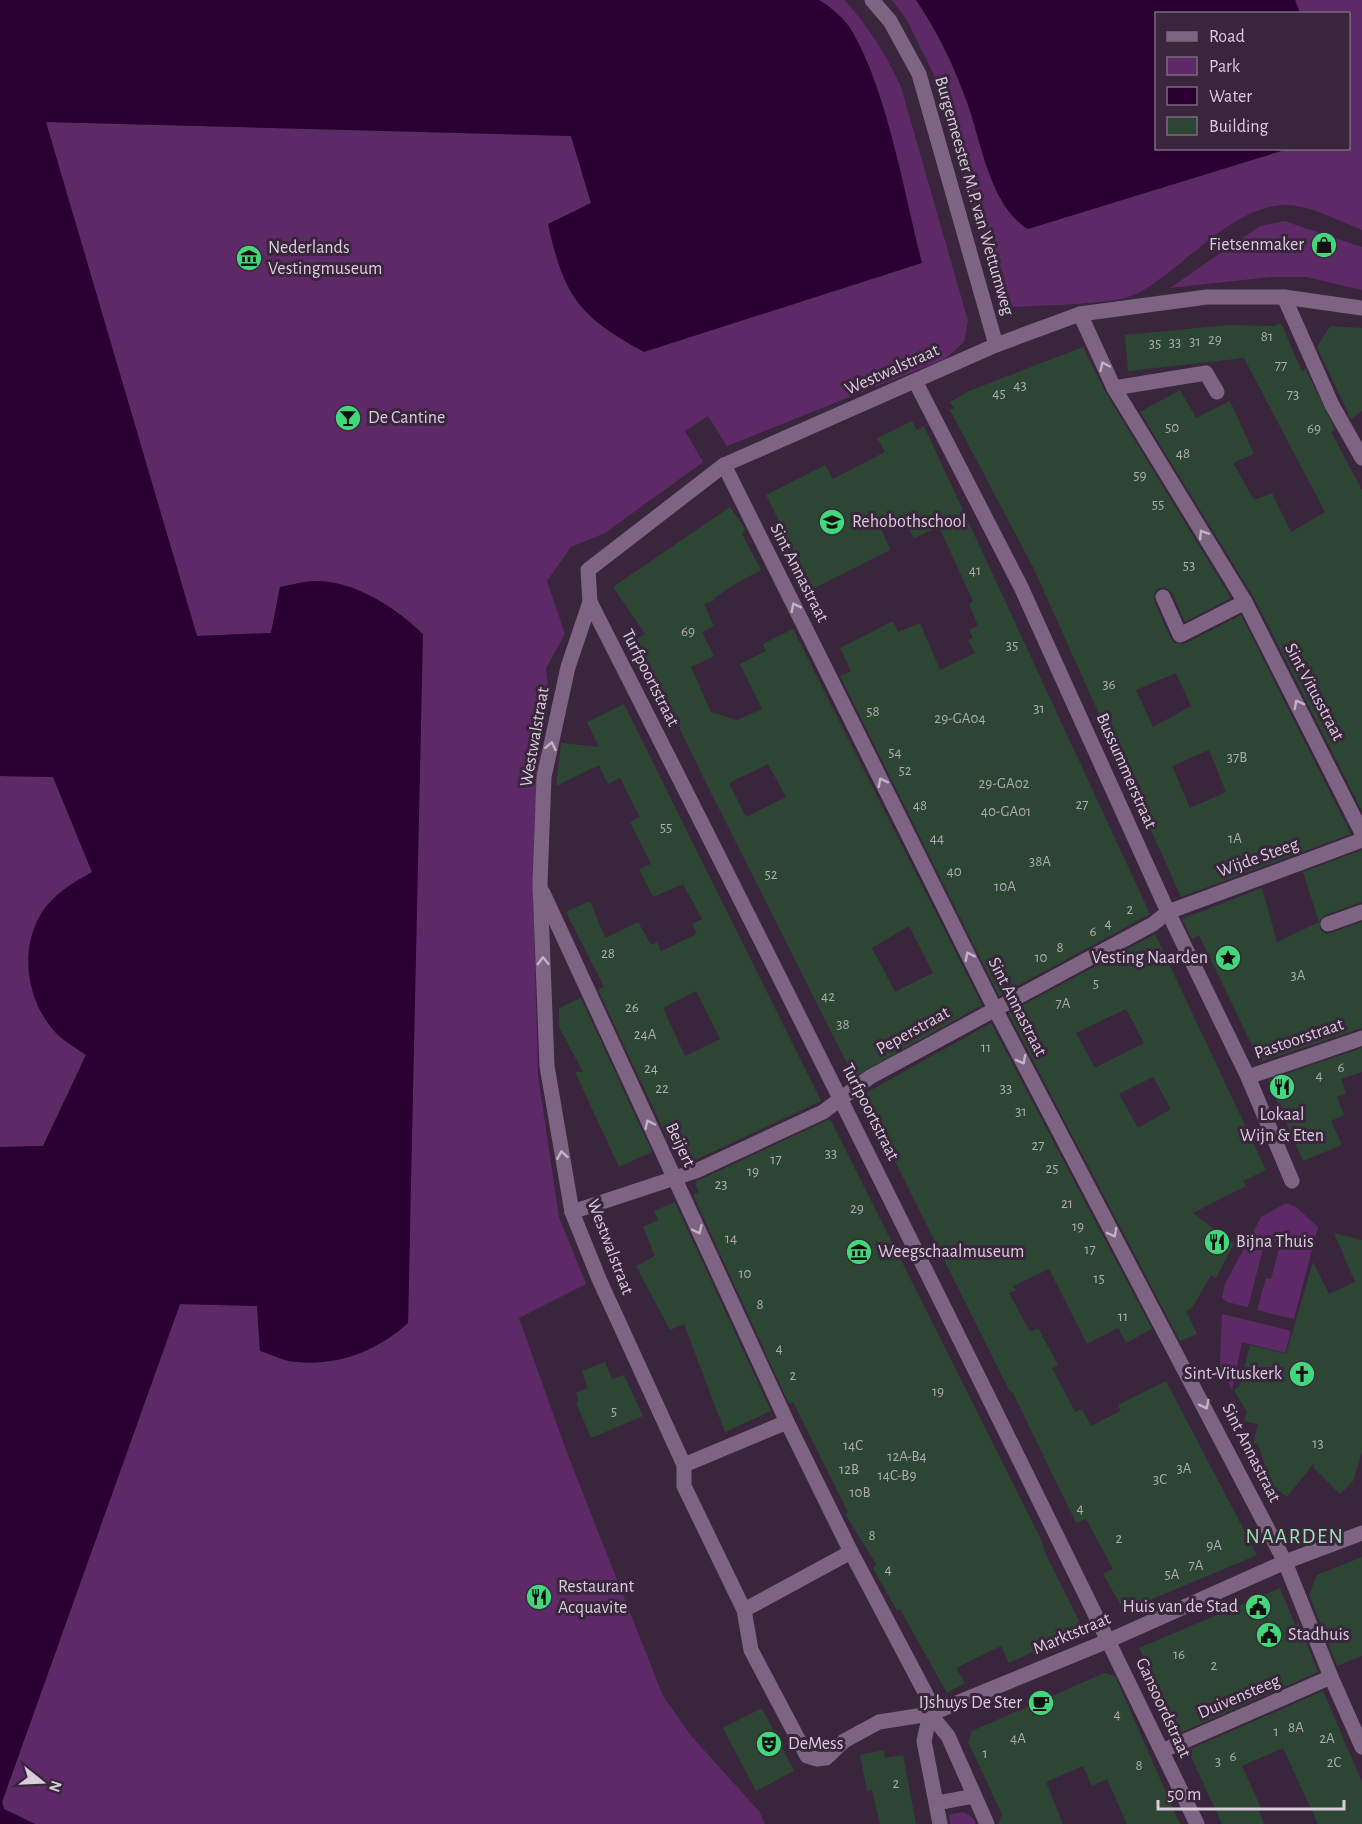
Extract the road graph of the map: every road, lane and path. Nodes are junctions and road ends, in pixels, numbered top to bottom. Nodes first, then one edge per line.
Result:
1 (872, 0) edge
2 (1284, 297) junction
3 (1362, 308) edge
4 (1080, 314) junction
5 (996, 345) junction
6 (915, 381) junction
7 (1114, 388) junction
8 (1217, 392) dead end
9 (1362, 458) edge
10 (724, 465) junction
11 (1163, 597) dead end
12 (1245, 602) junction
13 (590, 603) junction
14 (1362, 832) edge
15 (1362, 840) edge
16 (540, 884) junction
17 (1168, 912) junction
18 (1362, 912) edge
19 (1328, 924) dead end
20 (995, 1009) junction
21 (1362, 1038) edge
22 (1248, 1077) junction
23 (841, 1097) junction
24 (673, 1177) junction
25 (1292, 1181) dead end
26 (572, 1212) junction
27 (787, 1422) junction
28 (684, 1465) junction
29 (1362, 1533) edge
30 (851, 1552) junction
31 (1285, 1562) junction
32 (744, 1610) junction
33 (1110, 1640) junction
34 (1330, 1677) junction
35 (930, 1714) junction
36 (1362, 1748) edge
37 (1162, 1751) junction
38 (826, 1758) joint
39 (974, 1796) junction
40 (937, 1803) junction
41 (940, 1824) edge
42 (987, 1824) edge
43 (1197, 1824) edge

1 - 5 street, Burgemeester M.P. van Wettumweg
2 - 3 street, Westwalstraat
2 - 4 street, Westwalstraat
2 - 9 street
4 - 5 street, Westwalstraat
7 -> 4 street, Sint Vitusstraat
5 - 6 street, Westwalstraat
6 - 10 street, Westwalstraat
6 - 17 street, Bussummerstraat
7 - 8 street
12 -> 7 street, Sint Vitusstraat
10 - 13 street, Westwalstraat
20 -> 10 street, Sint Annastraat
11 - 12 street
14 -> 12 street, Sint Vitusstraat
16 -> 13 street, Westwalstraat
13 - 23 street, Turfpoortstraat
15 - 17 street, Wijde Steeg
24 -> 16 street, Beijert
26 -> 16 street, Westwalstraat
17 - 20 street, Peperstraat
17 - 22 street, Bussummerstraat
18 - 19 street
20 - 23 street, Peperstraat
20 -> 31 street, Sint Annastraat
21 - 22 street, Pastoorstraat
22 - 25 street, Bussummerstraat
23 - 24 street, Peperstraat
23 - 33 street, Turfpoortstraat
24 - 26 street, Peperstraat
24 -> 27 street, Beijert
26 - 28 street, Westwalstraat
27 - 28 street
27 - 30 street, Beijert
28 - 32 street, Westwalstraat
29 - 31 street, Marktstraat
30 - 32 street
30 - 35 street, Beijert
31 - 33 street, Marktstraat
31 - 34 street, Sint Annastraat
32 - 38 street, Westwalstraat
33 - 35 street, Marktstraat
33 - 37 street, Gansoordstraat
34 - 36 street, Sint Annastraat
34 - 37 street, Duivensteeg
35 - 38 street, Marktstraat
35 - 39 street
35 - 40 street
37 - 43 street, Gansoordstraat
39 - 40 street
39 - 42 street
40 - 41 street

